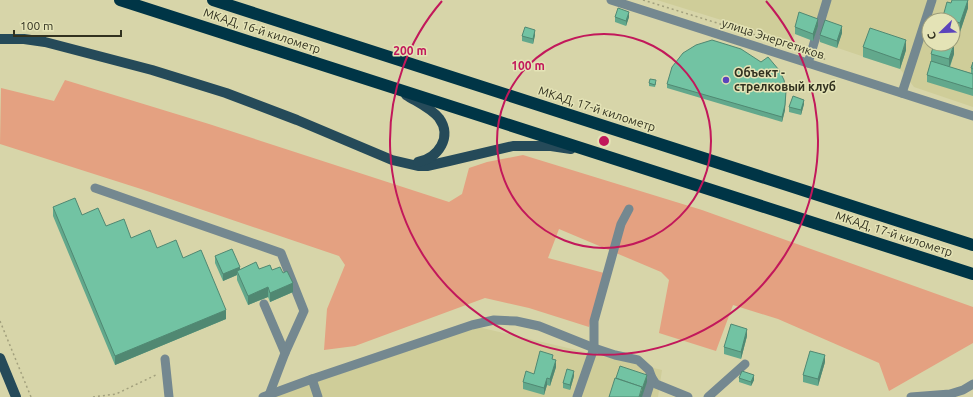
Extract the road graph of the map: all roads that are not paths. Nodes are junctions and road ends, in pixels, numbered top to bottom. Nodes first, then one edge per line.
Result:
1 (120, 0) edge
2 (213, 0) edge
3 (611, 0) edge
4 (827, 0) edge
5 (932, 0) edge
6 (0, 38) edge
7 (808, 63) junction
8 (396, 88) junction
9 (902, 93) junction
10 (973, 116) edge
11 (593, 152) junction
12 (407, 163) junction
13 (96, 188) dead end
14 (629, 209) dead end
15 (973, 245) edge
16 (973, 274) edge
17 (264, 304) dead end
18 (594, 348) junction
19 (285, 353) junction
20 (0, 358) edge
21 (165, 359) dead end
22 (745, 364) dead end
23 (652, 378) junction
24 (312, 379) junction
25 (973, 384) edge
26 (266, 396) edge
27 (16, 397) edge
28 (169, 397) edge
29 (318, 397) edge
30 (577, 397) edge
31 (646, 397) edge
32 (688, 397) edge
33 (708, 397) edge
34 (911, 397) edge

1 - 8 highway, МКАД, 16-й километр
2 - 15 highway, МКАД, 17-й километр
3 - 7 street, улица Энергетиков
4 - 7 street
5 - 9 street
6 - 12 main road
7 - 9 street, улица Энергетиков
8 - 11 highway, МКАД, 17-й километр
8 - 12 main road
9 - 10 street, улица Энергетиков
11 - 12 main road
11 - 16 highway, МКАД, 17-й километр
13 - 19 street
14 - 18 street
17 - 19 street
18 - 23 street
18 - 24 street
18 - 30 street
19 - 26 street
20 - 27 main road
21 - 28 street
22 - 33 street
23 - 31 street
23 - 32 street
24 - 26 street
24 - 29 street
25 - 34 street

